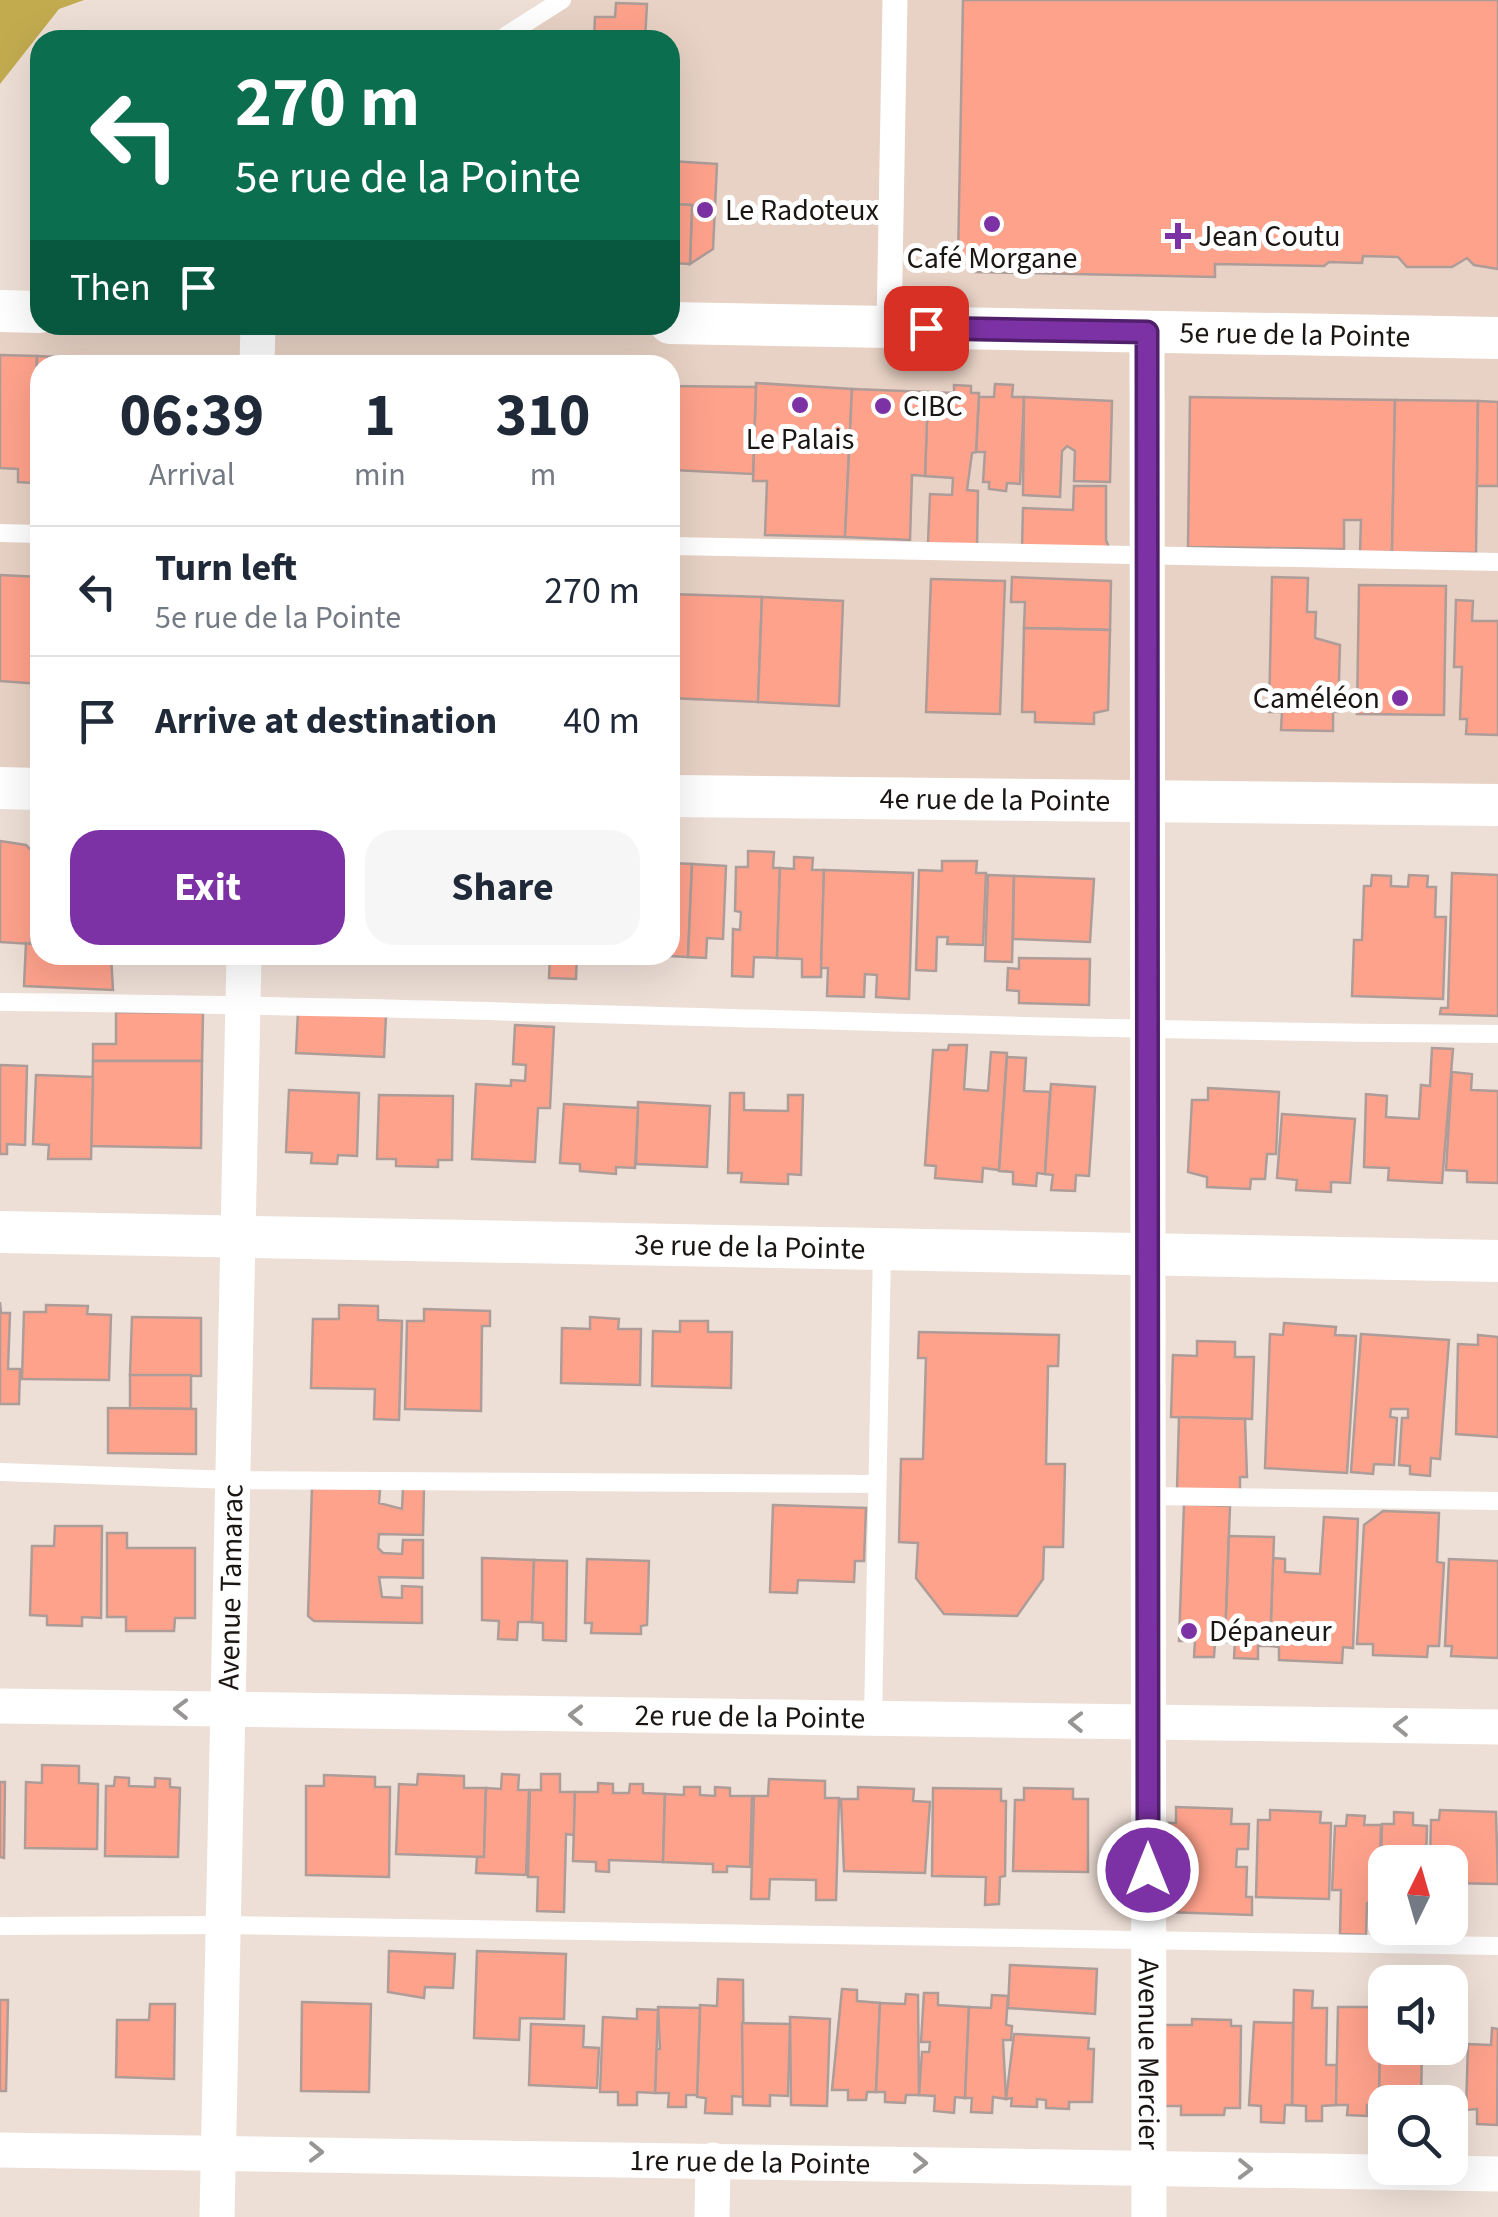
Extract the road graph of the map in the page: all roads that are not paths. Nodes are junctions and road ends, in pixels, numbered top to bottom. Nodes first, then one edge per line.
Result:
1 (562, 0) edge
2 (895, 0) edge
3 (514, 30) edge
4 (0, 311) edge
5 (30, 312) edge
6 (680, 323) edge
7 (889, 327) junction
8 (1147, 332) junction
9 (1498, 338) edge
10 (0, 533) edge
11 (30, 534) edge
12 (680, 546) edge
13 (1148, 554) junction
14 (1498, 562) edge
15 (0, 788) edge
16 (30, 788) edge
17 (680, 796) edge
18 (1148, 801) junction
19 (1498, 805) edge
20 (244, 965) edge
21 (0, 1002) edge
22 (243, 1004) junction
23 (1148, 1032) junction
24 (1498, 1034) edge
25 (0, 1232) edge
26 (238, 1237) junction
27 (882, 1250) junction
28 (1148, 1254) junction
29 (1498, 1261) edge
30 (0, 1472) edge
31 (233, 1480) junction
32 (877, 1484) junction
33 (1148, 1496) junction
34 (1498, 1501) edge
35 (0, 1706) edge
36 (228, 1710) junction
37 (872, 1719) junction
38 (1148, 1723) junction
39 (1498, 1727) edge
40 (223, 1925) junction
41 (0, 1926) edge
42 (1148, 1943) junction
43 (1498, 1946) edge
44 (0, 2150) edge
45 (218, 2150) junction
46 (713, 2160) junction
47 (1149, 2168) junction
48 (1498, 2174) edge
49 (216, 2217) edge
50 (712, 2217) edge
51 (1149, 2217) edge

1 - 3 lane
2 - 7 street
4 - 5 street
6 - 7 street, 5e rue de la Pointe
7 - 8 street, 5e rue de la Pointe
8 - 9 street, 5e rue de la Pointe
8 - 13 street, Avenue Mercier
10 - 11 lane
12 - 13 lane
13 - 14 lane
13 - 18 street, Avenue Mercier
15 - 16 street
17 - 18 street, 4e rue de la Pointe
18 - 19 street, 4e rue de la Pointe
18 - 23 street, Avenue Mercier
20 - 22 street, Avenue Tamarac
21 - 22 lane
22 - 23 lane
22 - 26 street, Avenue Tamarac
23 - 24 lane
23 - 28 street, Avenue Mercier
25 - 26 street, 3e rue de la Pointe
26 - 27 street, 3e rue de la Pointe
26 - 31 street, Avenue Tamarac
27 - 28 street, 3e rue de la Pointe
27 - 32 lane
28 - 29 street, 3e rue de la Pointe
28 - 33 street, Avenue Mercier
30 - 31 lane
31 - 32 lane
31 - 36 street, Avenue Tamarac
32 - 37 lane
33 - 34 lane
33 - 38 street, Avenue Mercier
36 -> 35 street, 2e rue de la Pointe
37 -> 36 street, 2e rue de la Pointe
36 - 40 street, Avenue Tamarac
38 -> 37 street, 2e rue de la Pointe
39 -> 38 street, 2e rue de la Pointe
38 - 42 street, Avenue Mercier
40 - 41 lane
40 - 42 lane
40 - 45 street, Avenue Tamarac
42 - 43 lane
42 - 47 street, Avenue Mercier
44 - 45 street, 1re rue de la Pointe
45 -> 46 street, 1re rue de la Pointe
45 - 49 street, Avenue Tamarac
46 -> 47 street, 1re rue de la Pointe
46 - 50 street
47 -> 48 street, 1re rue de la Pointe
47 - 51 street, Avenue Mercier

